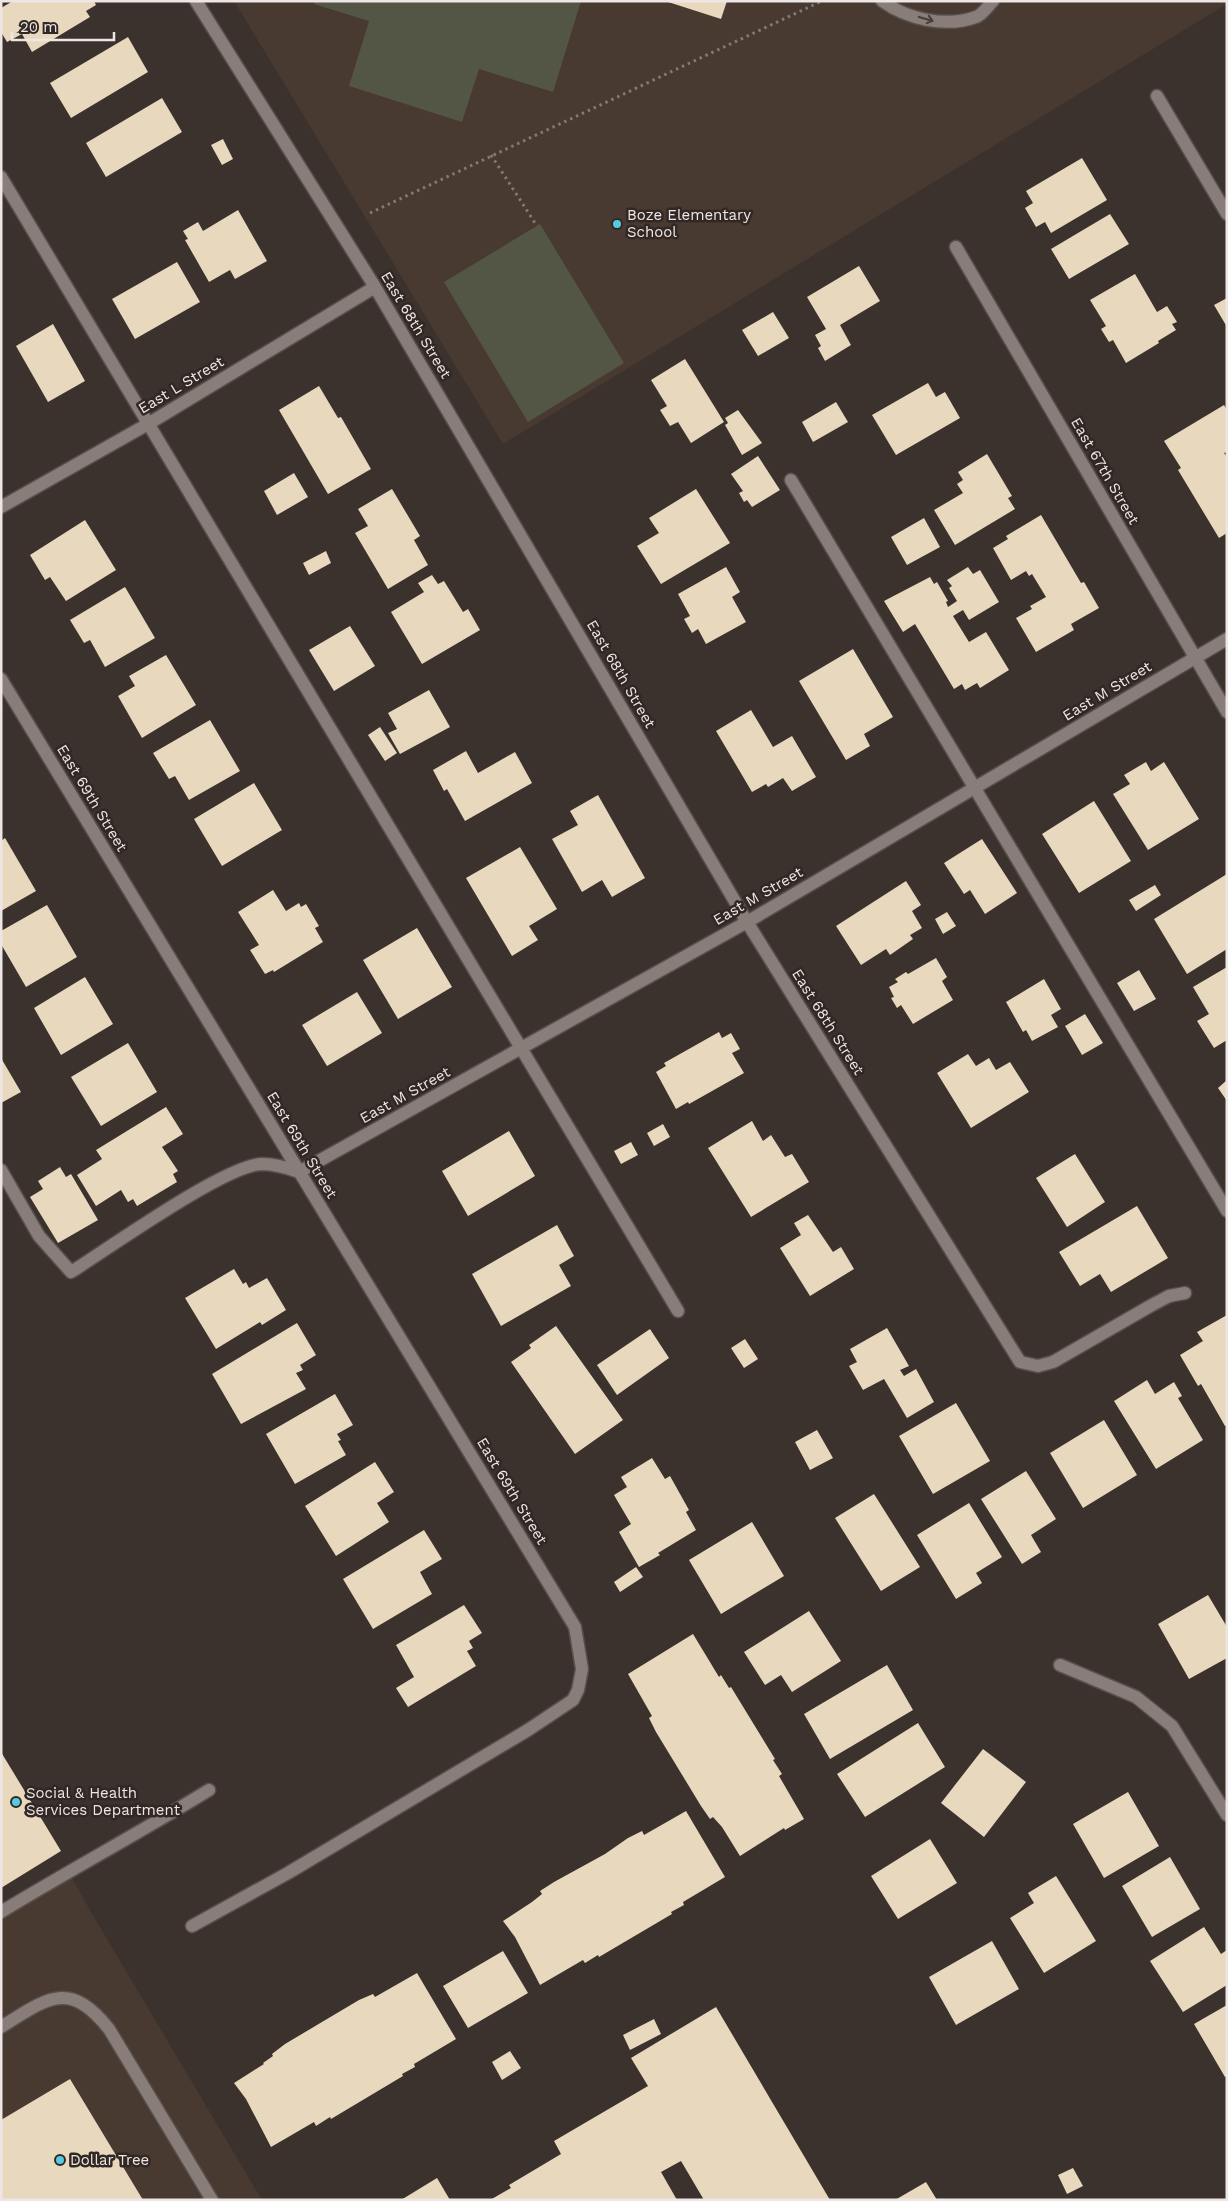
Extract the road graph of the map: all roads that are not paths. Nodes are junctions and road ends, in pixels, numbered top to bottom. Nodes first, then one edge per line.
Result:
1 (196, 1) edge
2 (882, 1) edge
3 (994, 1) edge
4 (1156, 96) dead end
5 (1, 177) edge
6 (1227, 214) edge
7 (956, 247) dead end
8 (375, 287) junction
9 (148, 424) junction
10 (791, 480) dead end
11 (1, 507) edge
12 (1227, 639) edge
13 (1195, 658) junction
14 (1, 679) edge
15 (1227, 712) edge
16 (975, 788) junction
17 (747, 922) junction
18 (521, 1048) junction
19 (1, 1170) edge
20 (299, 1172) junction
21 (1227, 1211) edge
22 (1186, 1293) dead end
23 (678, 1311) dead end
24 (1060, 1665) dead end
25 (209, 1790) dead end
26 (1227, 1815) edge
27 (1, 1912) edge
28 (192, 1926) dead end
29 (1, 2026) edge
30 (212, 2200) edge

1 - 8 street, East 68th Street
2 -> 3 street
4 - 6 street
5 - 9 street
7 - 13 street, East 67th Street
8 - 9 street, East L Street
8 - 17 street, East 68th Street
9 - 11 street, East L Street
9 - 18 street
10 - 16 street
12 - 13 street, East M Street
13 - 15 street, East 67th Street
13 - 16 street, East M Street
14 - 20 street, East 69th Street
16 - 17 street, East M Street
16 - 21 street
17 - 18 street, East M Street
17 - 22 street, East 68th Street
18 - 20 street, East M Street
18 - 23 street
19 - 20 street
20 - 28 street, East 69th Street
24 - 26 street
25 - 27 street
29 - 30 street

